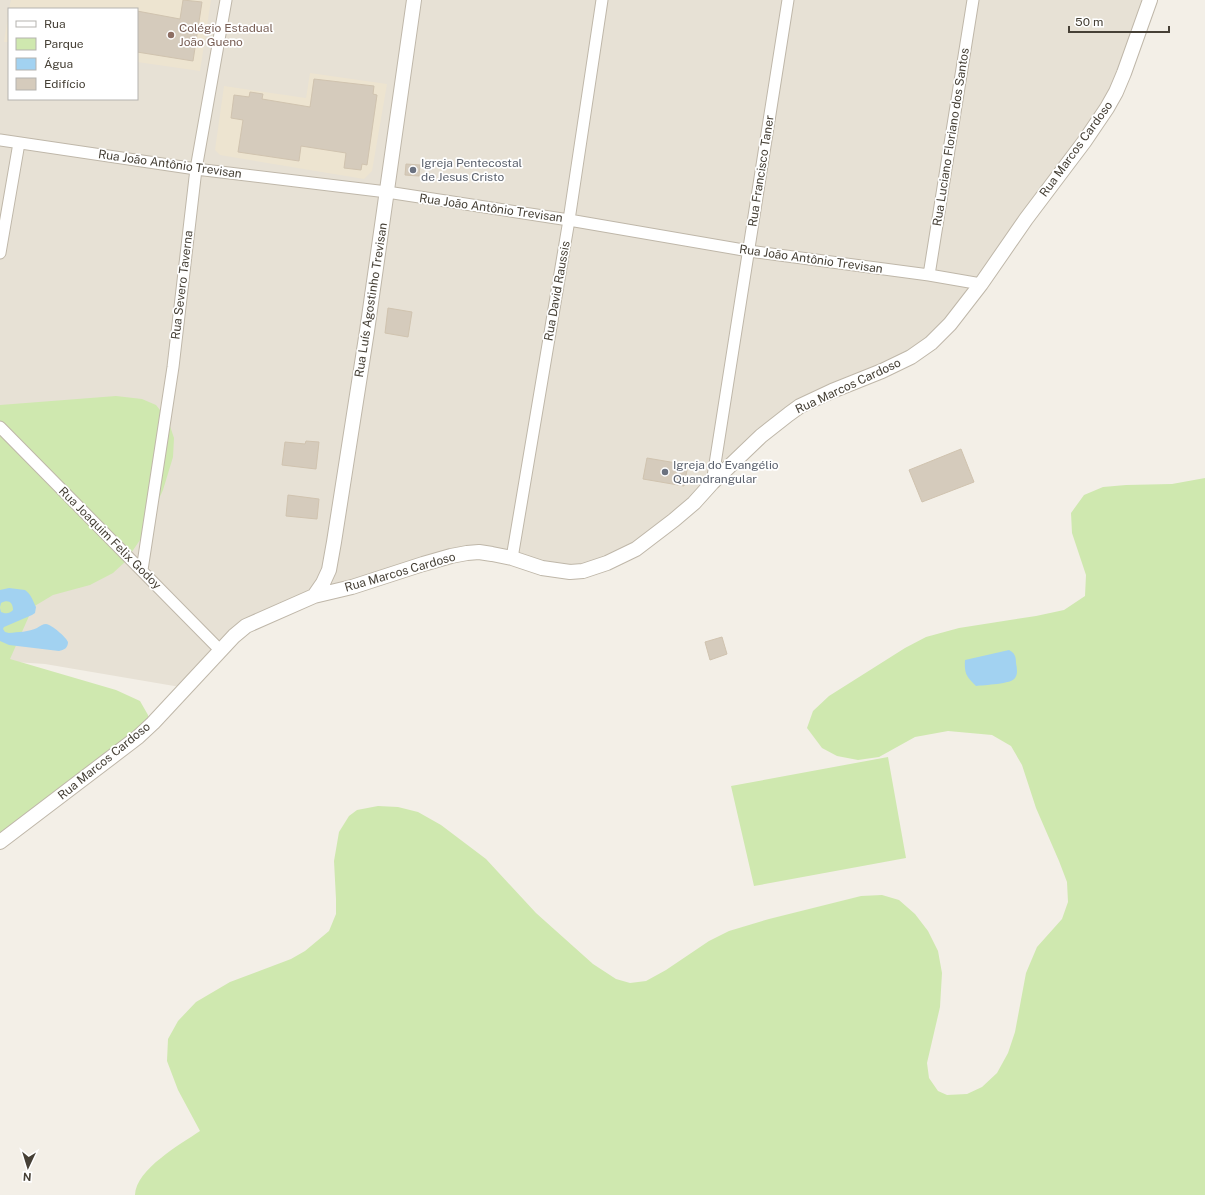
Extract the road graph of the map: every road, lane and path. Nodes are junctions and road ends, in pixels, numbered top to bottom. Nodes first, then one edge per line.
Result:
1 (226, 0) edge
2 (414, 0) edge
3 (602, 0) edge
4 (788, 0) edge
5 (973, 0) edge
6 (1150, 0) edge
7 (0, 140) edge
8 (19, 143) junction
9 (196, 169) junction
10 (387, 192) junction
11 (569, 220) junction
12 (749, 251) junction
13 (0, 253) edge
14 (929, 275) junction
15 (981, 284) junction
16 (0, 427) edge
17 (712, 483) junction
18 (512, 558) junction
19 (142, 570) junction
20 (314, 596) junction
21 (220, 650) junction
22 (0, 842) edge

1 - 9 street, Rua Severo Taverna
2 - 10 street, Rua Luís Agostinho Trevisan
3 - 11 street, Rua David Raussis
4 - 12 street, Rua Francisco Taner
5 - 14 street, Rua Luciano Floriano dos Santos
6 - 15 street, Rua Marcos Cardoso
7 - 8 street, Rua João Antônio Trevisan
8 - 9 street, Rua João Antônio Trevisan
8 - 13 street
9 - 10 street, Rua João Antônio Trevisan
9 - 19 street, Rua Severo Taverna
10 - 11 street, Rua João Antônio Trevisan
10 - 20 street, Rua Luís Agostinho Trevisan
11 - 12 street, Rua João Antônio Trevisan
11 - 18 street, Rua David Raussis
12 - 14 street, Rua João Antônio Trevisan
12 - 17 street, Rua Francisco Taner
14 - 15 street, Rua João Antônio Trevisan
15 - 17 street, Rua Marcos Cardoso
16 - 19 street, Rua Joaquim Felix Godoy
17 - 18 street, Rua Marcos Cardoso
18 - 20 street, Rua Marcos Cardoso
19 - 21 street, Rua Joaquim Felix Godoy
20 - 21 street, Rua Marcos Cardoso
21 - 22 street, Rua Marcos Cardoso

